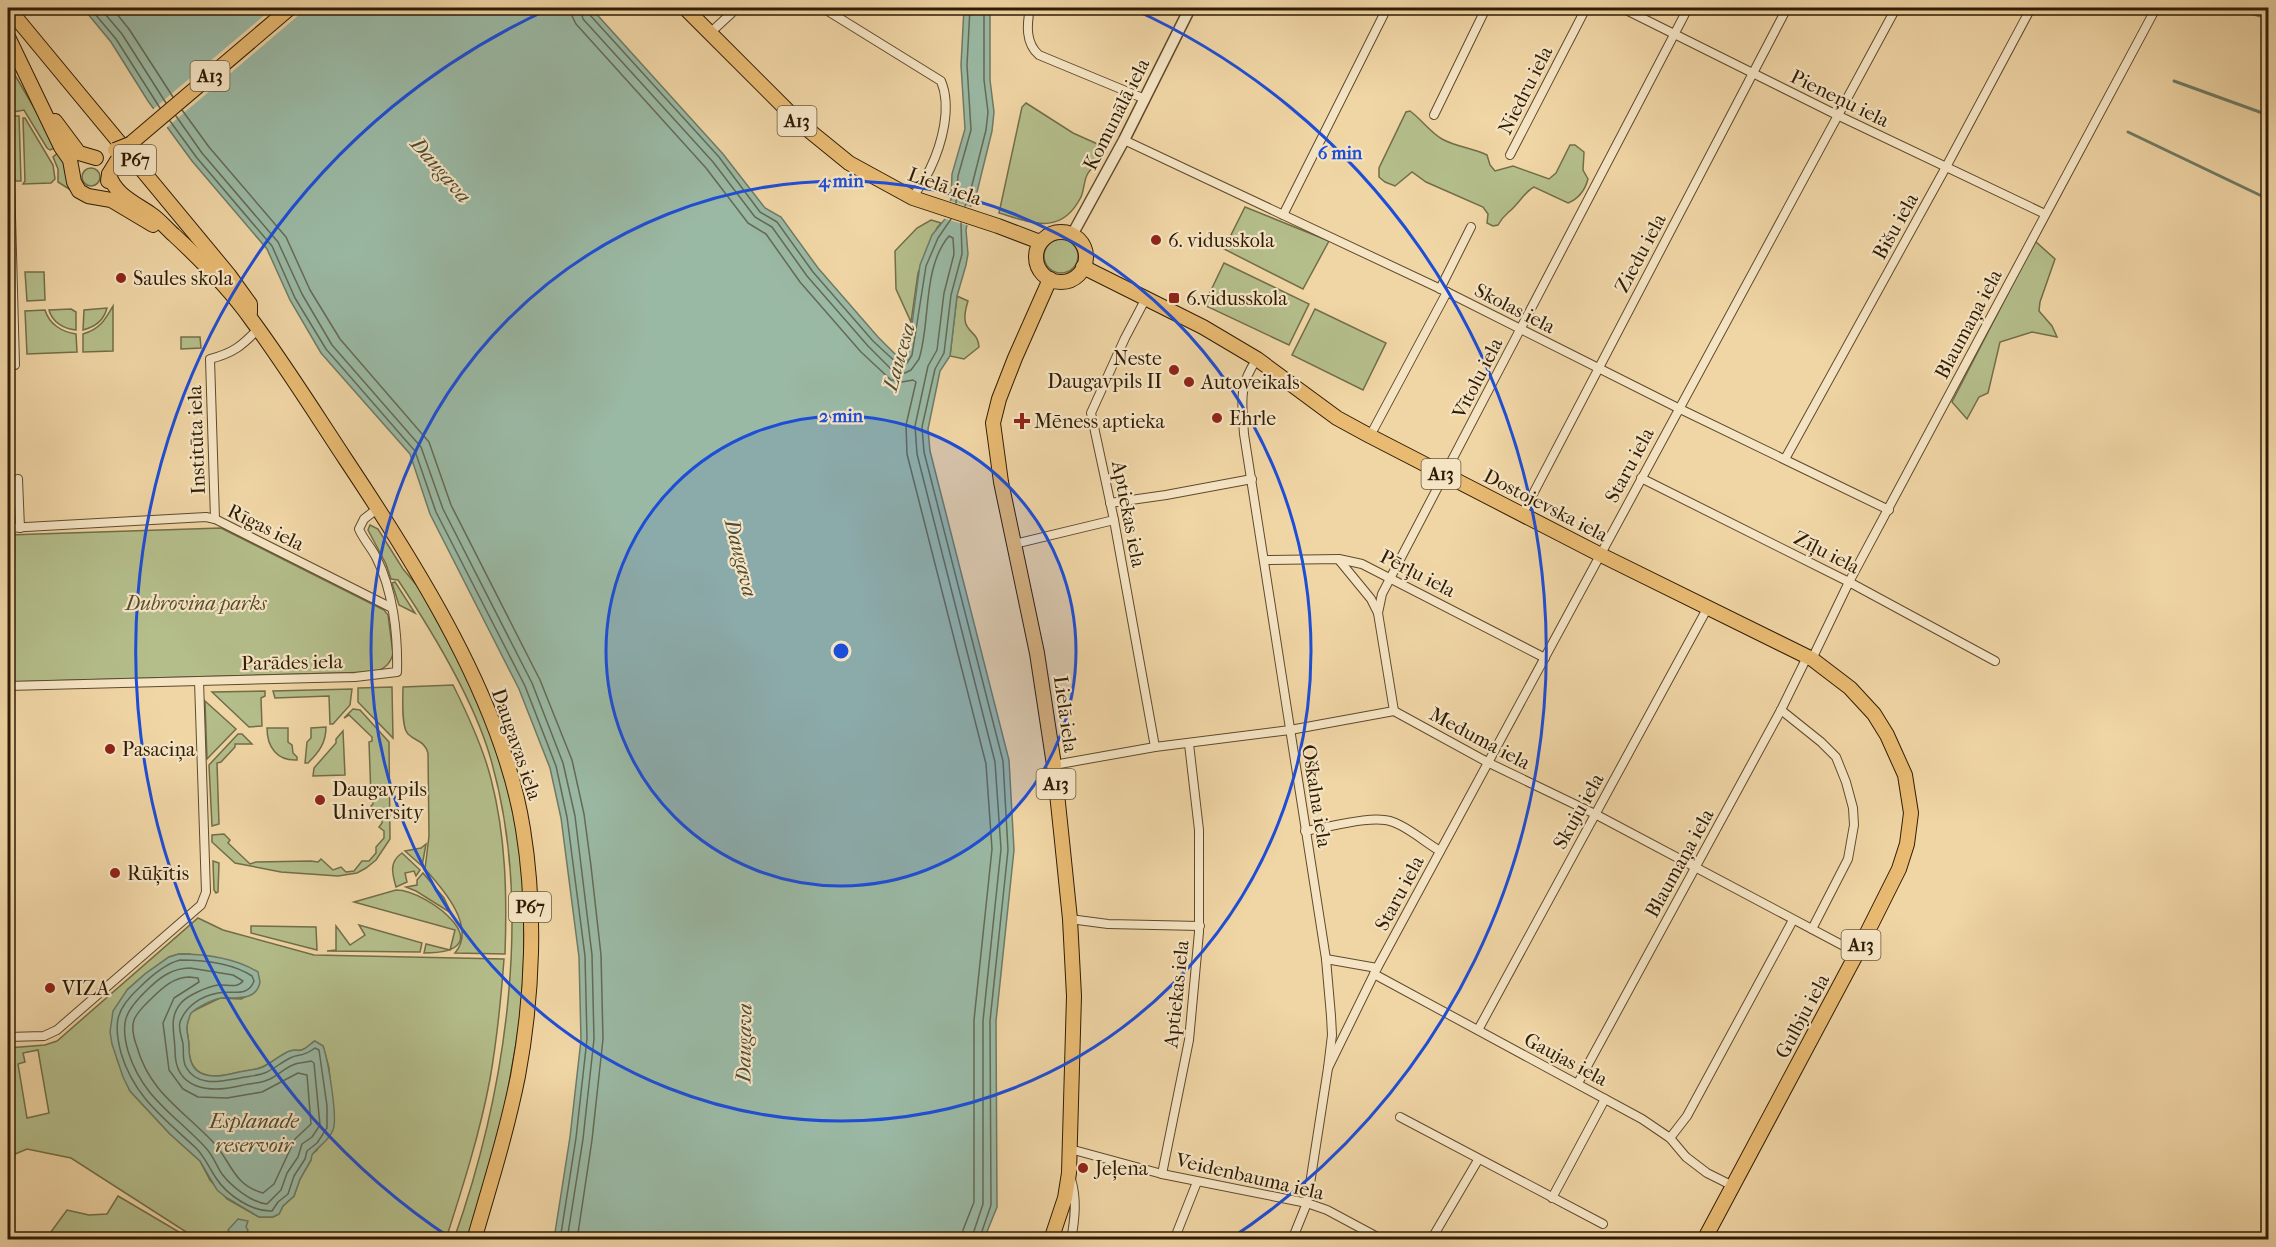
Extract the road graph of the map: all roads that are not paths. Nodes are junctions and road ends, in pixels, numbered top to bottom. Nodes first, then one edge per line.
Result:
1 (8, 8) edge
2 (290, 8) edge
3 (685, 8) edge
4 (737, 8) edge
5 (823, 8) edge
6 (1030, 8) edge
7 (1190, 8) edge
8 (1387, 8) edge
9 (1486, 8) edge
10 (1586, 8) edge
11 (1622, 8) edge
12 (1688, 8) edge
13 (1787, 8) edge
14 (1896, 8) edge
15 (2031, 8) edge
16 (2156, 8) edge
17 (710, 33) junction
18 (1674, 35) junction
19 (9, 44) edge
20 (1754, 74) junction
21 (1145, 99) junction
22 (40, 103) junction
23 (8, 105) edge
24 (1434, 115) dead end
25 (1837, 115) junction
26 (1124, 140) junction
27 (118, 153) junction
28 (1510, 155) dead end
29 (96, 158) junction
30 (1946, 167) junction
31 (109, 174) junction
32 (73, 178) junction
33 (93, 196) junction
34 (913, 198) junction
35 (9, 211) edge
36 (2045, 214) junction
37 (1282, 215) junction
38 (1472, 227) dead end
39 (174, 235) junction
40 (1072, 235) junction
41 (1040, 242) junction
42 (1083, 267) junction
43 (1050, 279) junction
44 (1443, 290) junction
45 (1146, 298) junction
46 (254, 324) junction
47 (1520, 329) junction
48 (1257, 359) junction
49 (15, 366) dead end
50 (1598, 368) junction
51 (1678, 408) junction
52 (1370, 436) junction
53 (1785, 459) junction
54 (1445, 476) junction
55 (1641, 477) junction
56 (18, 479) dead end
57 (1251, 479) junction
58 (1110, 503) junction
59 (378, 508) junction
60 (1889, 510) junction
61 (1522, 515) junction
62 (215, 519) junction
63 (1114, 520) junction
64 (8, 528) edge
65 (20, 528) junction
66 (1014, 544) junction
67 (1599, 554) junction
68 (1339, 559) junction
69 (1264, 560) junction
70 (1390, 577) junction
71 (1849, 582) junction
72 (1708, 607) junction
73 (392, 608) junction
74 (1378, 613) junction
75 (1545, 658) junction
76 (1810, 658) junction
77 (1995, 661) dead end
78 (199, 681) junction
79 (8, 686) edge
80 (1781, 710) junction
81 (1394, 711) junction
82 (1290, 730) junction
83 (1189, 744) junction
84 (1155, 747) junction
85 (1489, 763) junction
86 (1054, 765) junction
87 (1595, 814) junction
88 (1305, 831) junction
89 (1440, 851) junction
90 (1695, 867) junction
91 (1070, 919) junction
92 (1793, 920) junction
93 (1200, 926) junction
94 (1812, 929) junction
95 (1857, 953) junction
96 (1326, 959) junction
97 (1376, 971) junction
98 (1478, 1030) junction
99 (9, 1037) edge
100 (1328, 1068) junction
101 (1578, 1083) junction
102 (1605, 1099) junction
103 (1400, 1117) dead end
104 (1670, 1138) junction
105 (1070, 1149) junction
106 (1478, 1160) junction
107 (1069, 1173) junction
108 (1162, 1174) junction
109 (1197, 1182) junction
110 (1733, 1186) junction
111 (1552, 1198) junction
112 (1307, 1203) junction
113 (1603, 1224) dead end
114 (474, 1239) edge
115 (1052, 1239) edge
116 (1071, 1239) edge
117 (1174, 1239) edge
118 (1292, 1239) edge
119 (1383, 1239) edge
120 (1431, 1239) edge
121 (1704, 1239) edge

1 - 46 main road, Daugavas iela / P67
2 - 27 main road, A13, bridge
3 - 17 main road, Lielā iela / A13
4 - 17 street
5 - 34 street
6 - 21 street
7 - 21 street, Komunālā iela
8 - 37 street
9 - 24 street
10 - 28 street, Niedru iela
11 - 18 street, Pieneņu iela
12 - 18 street, Vītolu iela
13 - 20 street, Ziedu iela
14 - 25 street, Staru iela
15 - 30 street, Bišu iela
16 - 36 street, Blaumaņa iela
17 - 34 main road, Lielā iela / A13
18 - 20 street, Pieneņu iela
18 - 47 street, Vītolu iela
19 - 22 main road
20 - 25 street, Pieneņu iela
20 - 50 street, Ziedu iela
21 - 26 street, Komunālā iela
22 - 29 main road
22 - 32 main road
23 - 35 street
25 - 30 street, Pieneņu iela
25 - 51 street, Staru iela
26 - 37 street, Skolas iela
26 - 40 street, Komunālā iela
27 - 29 main road, A13
27 - 31 main road
29 - 32 main road
30 - 36 street, Pieneņu iela
30 - 53 street, Bišu iela
31 - 33 main road
31 - 39 main road, Daugavas iela / P67
32 - 33 main road, Daugavas iela
33 - 39 main road, Daugavas iela / P67
34 - 41 main road, Lielā iela / A13
35 - 49 street
36 - 60 street, Blaumaņa iela
37 - 44 street, Skolas iela
38 - 44 street
39 - 46 main road, Daugavas iela / P67
40 - 41 main road
40 - 42 main road
41 - 43 main road
42 - 43 main road
42 - 45 main road, Dostojevska iela / A13
43 - 66 main road, Lielā iela / A13
44 - 47 street, Skolas iela
44 - 52 street
45 - 48 main road, Dostojevska iela / A13
45 - 58 street, Aptiekas iela
46 - 59 main road, Daugavas iela / P67
46 - 62 street, Institūta iela
47 - 50 street, Skolas iela
47 - 54 street, Vītolu iela
48 - 52 main road, Dostojevska iela / A13
48 - 57 street, Oškalna iela
50 - 51 street, Skolas iela
50 - 61 street, Ziedu iela
51 - 53 street, Skolas iela
51 - 55 street, Staru iela
52 - 54 main road, Dostojevska iela / A13
53 - 60 street, Skolas iela
54 - 61 main road, Dostojevska iela / A13
54 - 70 street, Vītolu iela
55 - 67 street, Staru iela
55 - 71 street, Zīļu iela
56 - 65 street
57 - 58 street
57 - 69 street, Oškalna iela
58 - 63 street, Aptiekas iela
59 - 73 street, Parādes iela
59 - 114 main road, Daugavas iela / P67
60 - 71 street, Blaumaņa iela
61 - 67 main road, Dostojevska iela / A13
62 - 65 street, Rīgas iela
62 - 73 street, Rīgas iela
63 - 66 street
63 - 84 street, Aptiekas iela
64 - 65 street, Rīgas iela
66 - 86 main road, Lielā iela / A13
67 - 72 main road, Dostojevska iela / A13
67 - 75 street, Staru iela
68 - 69 street, Pērļu iela
68 - 70 street, Pērļu iela
68 - 74 street
69 - 82 street, Oškalna iela
70 - 74 street, Vītolu iela
70 - 75 street, Pērļu iela
71 - 76 street, Blaumaņa iela
71 - 77 street, Zīļu iela
72 - 76 main road, Dostojevska iela / A13
72 - 87 street, Skuju iela
73 - 78 street, Parādes iela
74 - 81 street, Vītolu iela
75 - 85 street, Staru iela
76 - 80 street, Blaumaņa iela
76 - 95 main road, Gulbju iela / A13
78 - 79 street, Parādes iela
78 - 99 street
80 - 90 street, Blaumaņa iela
80 - 94 street
81 - 82 street
81 - 85 street, Meduma iela
82 - 83 street
82 - 88 street, Oškalna iela
83 - 84 street
83 - 93 street, Aptiekas iela
84 - 86 street
85 - 87 street, Meduma iela
85 - 89 street, Staru iela
86 - 91 main road, Lielā iela / A13
87 - 90 street, Meduma iela
87 - 98 street, Skuju iela
88 - 89 street
88 - 96 street, Oškalna iela
89 - 97 street, Staru iela
90 - 92 street, Meduma iela
90 - 101 street, Blaumaņa iela
91 - 93 street
91 - 105 main road, Lielā iela / A13
92 - 94 street, Meduma iela
92 - 104 street
93 - 108 street, Aptiekas iela
94 - 95 street, Meduma iela
95 - 110 main road, Gulbju iela / A13
96 - 97 street, Gaujas iela
96 - 100 street, Oškalna iela
97 - 98 street, Gaujas iela
97 - 100 street, Staru iela
98 - 101 street, Gaujas iela
100 - 112 street, Oškalna iela
101 - 102 street, Gaujas iela
102 - 104 street, Gaujas iela
102 - 111 street
103 - 106 street
104 - 110 street, Gaujas iela
105 - 107 main road, Lielā iela / A13
105 - 108 street, Veidenbauma iela
106 - 111 street
106 - 120 street
107 - 115 main road, Lielā iela / A13
107 - 116 street
108 - 109 street, Veidenbauma iela
109 - 112 street, Veidenbauma iela
109 - 117 street
110 - 121 main road, Gulbju iela / A13
111 - 113 street
112 - 118 street, Oškalna iela
112 - 119 street, Veidenbauma iela

